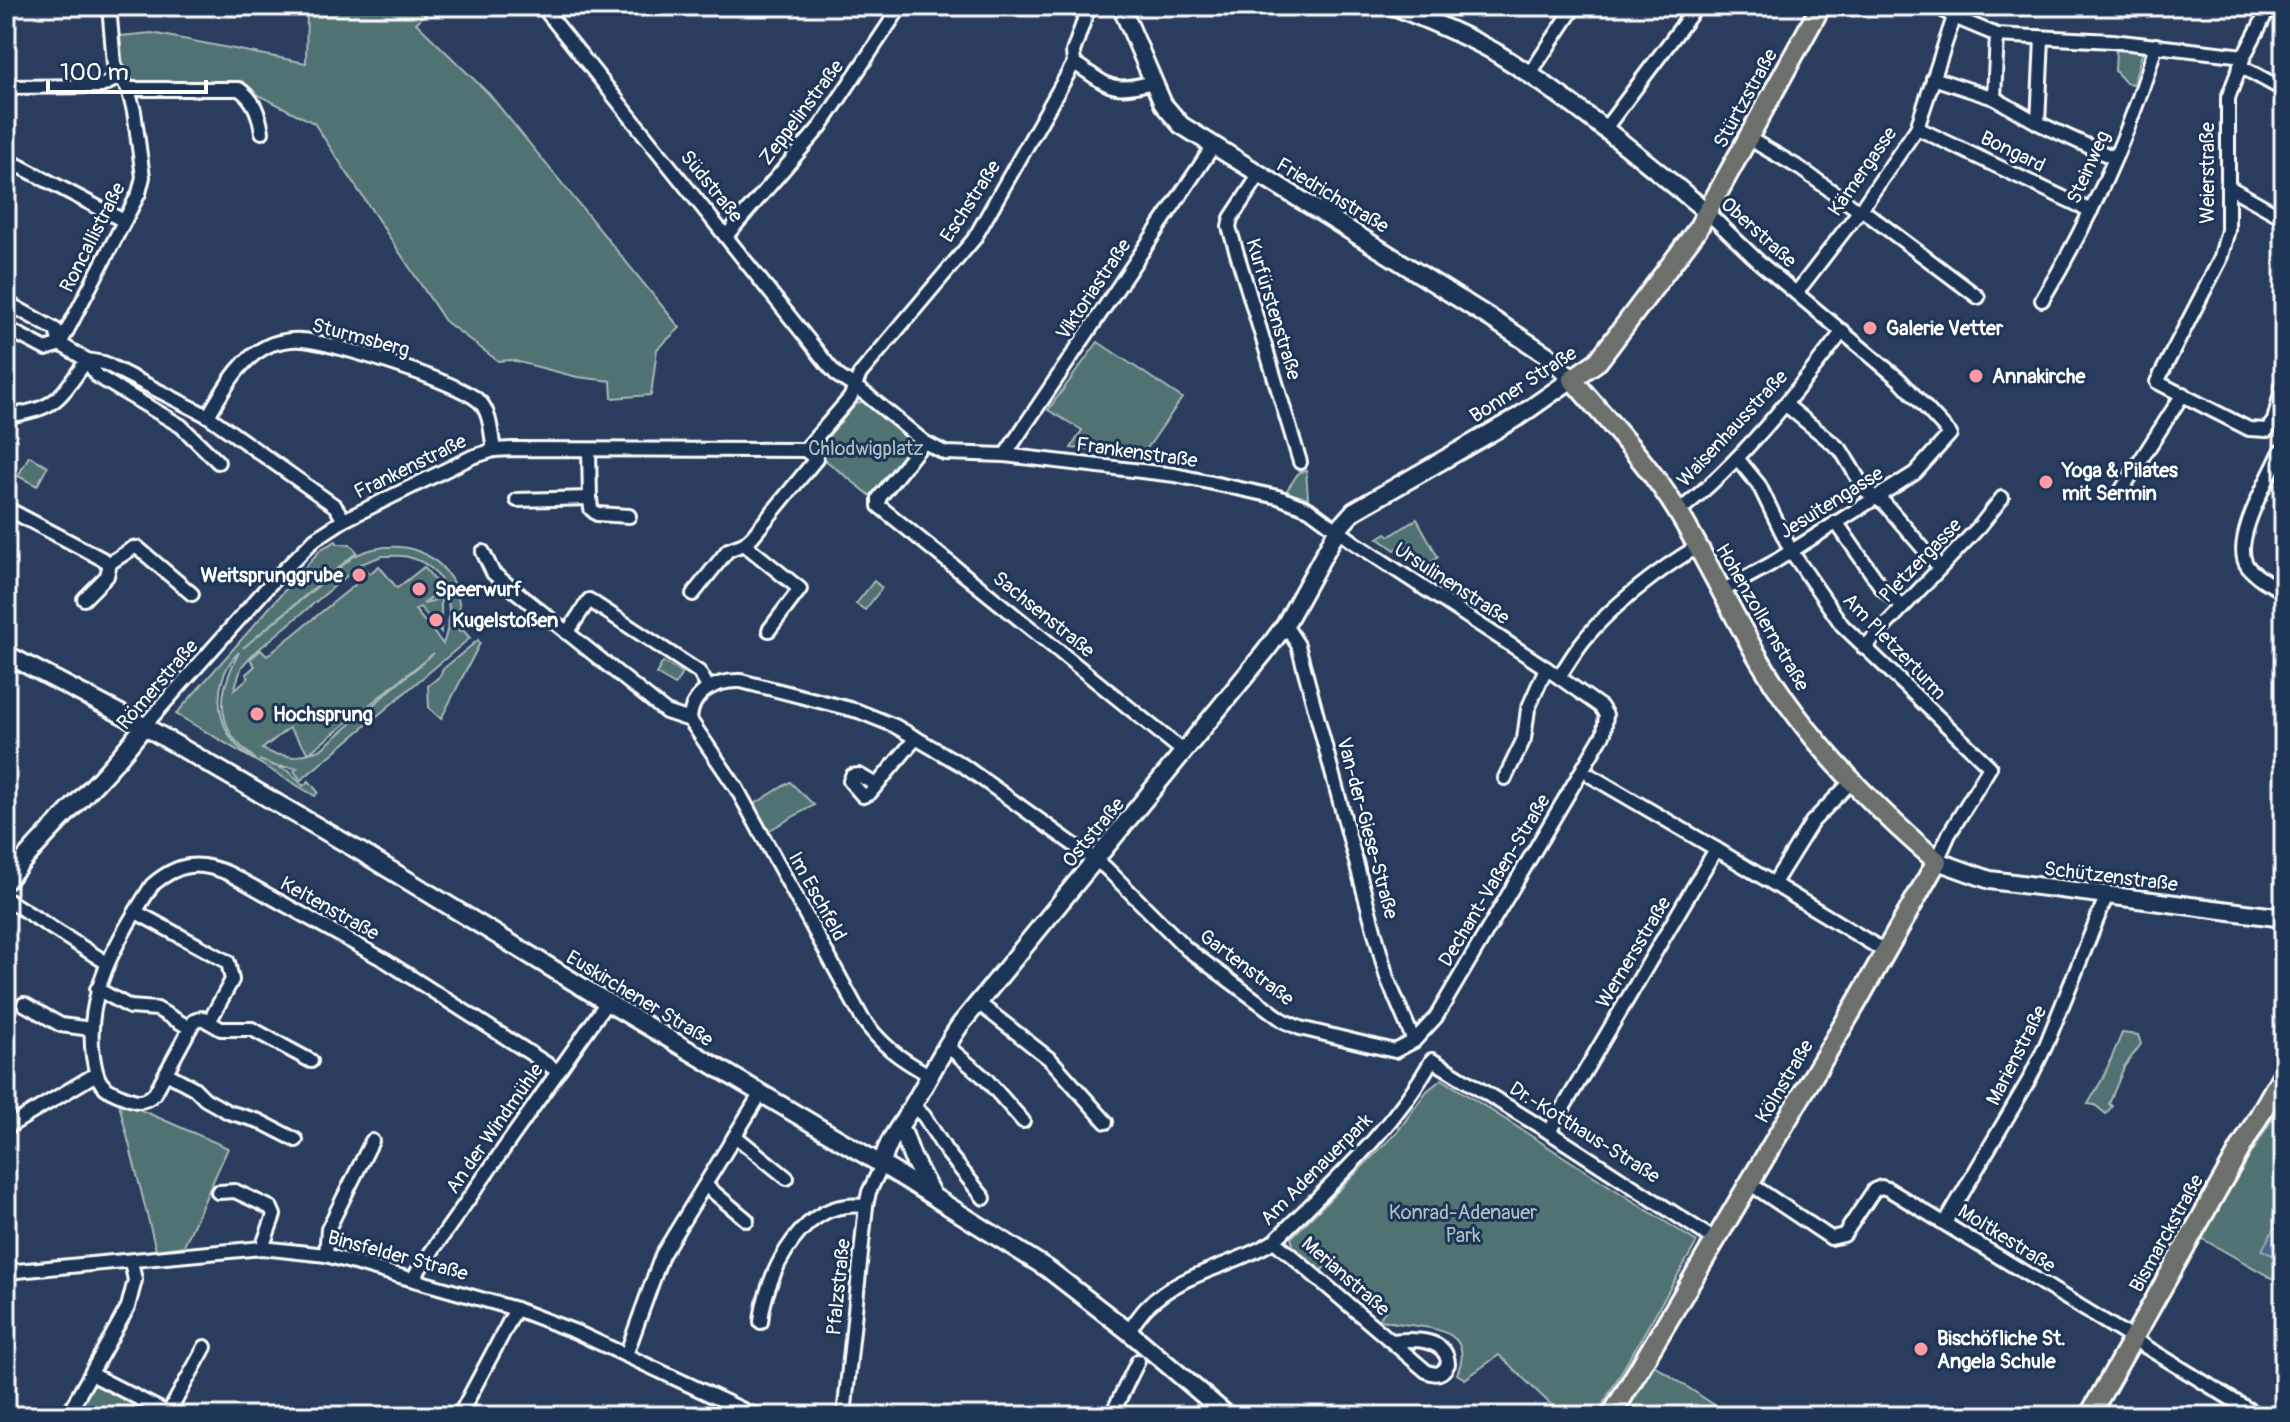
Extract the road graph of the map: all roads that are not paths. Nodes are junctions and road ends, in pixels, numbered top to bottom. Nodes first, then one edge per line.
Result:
1 (109, 6) edge
2 (542, 6) edge
3 (901, 6) edge
4 (1089, 6) edge
5 (1121, 6) edge
6 (1394, 6) edge
7 (1575, 6) edge
8 (1697, 6) edge
9 (1821, 6) edge
10 (1937, 6) edge
11 (2270, 6) edge
12 (1425, 12) edge
13 (1954, 17) junction
14 (1997, 35) junction
15 (2042, 39) junction
16 (2156, 45) junction
17 (2242, 61) junction
18 (1074, 63) junction
19 (1529, 75) junction
20 (120, 77) junction
21 (1933, 78) junction
22 (1153, 82) junction
23 (6, 87) edge
24 (128, 89) junction
25 (2284, 90) edge
26 (1994, 98) junction
27 (2038, 123) junction
28 (1917, 128) junction
29 (1604, 130) junction
30 (262, 132) dead end
31 (1748, 138) junction
32 (1214, 145) junction
33 (2114, 158) junction
34 (6, 159) edge
35 (1260, 174) junction
36 (2229, 187) junction
37 (1861, 209) junction
38 (2091, 211) junction
39 (1707, 212) junction
40 (2284, 218) edge
41 (124, 221) junction
42 (726, 236) junction
43 (1797, 292) junction
44 (1978, 297) dead end
45 (2042, 300) dead end
46 (6, 302) edge
47 (6, 328) edge
48 (1843, 331) junction
49 (60, 344) junction
50 (87, 360) junction
51 (1572, 379) junction
52 (2284, 381) edge
53 (854, 388) junction
54 (2183, 394) junction
55 (1786, 405) junction
56 (6, 416) edge
57 (208, 416) junction
58 (2267, 430) junction
59 (1950, 434) joint
60 (924, 442) junction
61 (494, 450) junction
62 (589, 450) junction
63 (805, 450) junction
64 (2282, 451) edge
65 (1005, 455) junction
66 (1737, 458) junction
67 (218, 462) dead end
68 (1300, 462) dead end
69 (2119, 494) dead end
70 (590, 498) junction
71 (1877, 498) junction
72 (2002, 498) dead end
73 (517, 500) dead end
74 (6, 508) edge
75 (1678, 512) junction
76 (629, 516) dead end
77 (344, 520) junction
78 (1836, 522) junction
79 (1338, 529) junction
80 (744, 544) junction
81 (1697, 547) junction
82 (1791, 551) junction
83 (483, 552) dead end
84 (110, 563) junction
85 (1940, 568) junction
86 (1722, 591) junction
87 (2284, 592) edge
88 (192, 594) dead end
89 (693, 594) dead end
90 (84, 599) dead end
91 (1903, 607) junction
92 (1285, 625) junction
93 (769, 630) dead end
94 (567, 633) junction
95 (1864, 648) junction
96 (6, 654) edge
97 (1546, 668) junction
98 (1559, 677) junction
99 (708, 687) junction
100 (690, 720) junction
101 (1607, 724) joint
102 (144, 726) junction
103 (916, 738) junction
104 (1184, 752) junction
105 (1990, 767) joint
106 (1591, 776) dead end
107 (1505, 778) dead end
108 (1853, 780) junction
109 (876, 785) dead end
110 (1716, 849) junction
111 (1095, 861) junction
112 (1937, 861) junction
113 (6, 881) edge
114 (1774, 883) junction
115 (2106, 897) junction
116 (6, 899) edge
117 (136, 912) junction
118 (2284, 918) edge
119 (1886, 952) junction
120 (107, 963) junction
121 (97, 989) junction
122 (607, 1002) junction
123 (977, 1002) junction
124 (24, 1004) dead end
125 (209, 1022) junction
126 (190, 1028) junction
127 (91, 1029) junction
128 (946, 1045) junction
129 (1408, 1045) junction
130 (1432, 1060) joint
131 (311, 1061) dead end
132 (558, 1071) junction
133 (2284, 1072) edge
134 (166, 1073) junction
135 (96, 1074) junction
136 (929, 1075) junction
137 (761, 1093) junction
138 (913, 1106) junction
139 (1023, 1121) dead end
140 (1106, 1122) dead end
141 (6, 1128) edge
142 (1549, 1132) junction
143 (904, 1135) junction
144 (735, 1136) junction
145 (296, 1140) dead end
146 (372, 1141) dead end
147 (882, 1165) junction
148 (787, 1178) dead end
149 (1749, 1183) junction
150 (705, 1185) junction
151 (218, 1192) dead end
152 (933, 1197) junction
153 (984, 1198) dead end
154 (866, 1206) junction
155 (747, 1220) dead end
156 (1945, 1223) junction
157 (1715, 1240) junction
158 (1274, 1241) junction
159 (262, 1248) junction
160 (326, 1255) junction
161 (131, 1262) junction
162 (6, 1272) edge
163 (413, 1278) junction
164 (516, 1309) junction
165 (761, 1322) dead end
166 (1128, 1331) junction
167 (2133, 1339) junction
168 (1391, 1341) dead end
169 (205, 1347) dead end
170 (626, 1355) junction
171 (1138, 1361) dead end
172 (91, 1374) junction
173 (171, 1415) edge
174 (67, 1416) edge
175 (459, 1416) edge
176 (756, 1416) edge
177 (844, 1416) edge
178 (1111, 1416) edge
179 (1228, 1416) edge
180 (1611, 1416) edge
181 (2089, 1416) edge
182 (2259, 1416) edge

1 - 20 street, Roncallistraße
2 - 42 street, Südstraße
3 - 42 street, Zeppelinstraße
4 - 18 street, Eschstraße
5 - 22 street, Friedrichstraße
6 - 12 street, Oberstraße
7 - 19 street
8 - 29 street
9 - 31 main road, Stürtzstraße
10 - 13 street
11 - 17 street, Weierstraße
12 - 19 street, Oberstraße
13 - 14 street
13 - 21 street, Kämergasse
14 - 15 street
14 - 26 street
15 - 16 street
15 - 27 street
16 - 17 street
16 - 33 street, Steinweg
17 - 25 street
17 - 36 street, Weierstraße
18 - 22 street
18 - 53 street, Eschstraße
19 - 29 street, Oberstraße
20 - 23 street
20 - 24 street, Roncallistraße
21 - 26 street
21 - 28 street, Kämergasse
22 - 32 street, Friedrichstraße
24 - 30 street
24 - 41 street, Roncallistraße
26 - 27 street
27 - 33 street
28 - 37 street, Kämergasse
28 - 38 street, Bongard
29 - 39 street, Oberstraße
31 - 37 street
31 - 39 main road, Stürtzstraße
32 - 35 street, Friedrichstraße
32 - 65 street, Viktoriastraße
33 - 38 street, Steinweg
34 - 41 street
35 - 51 street, Friedrichstraße
35 - 68 street, Kurfürstenstraße
36 - 40 street
36 - 54 street, Weierstraße
37 - 43 street, Kämergasse
37 - 44 street
38 - 45 street, Steinweg
39 - 43 street, Oberstraße
39 - 51 main road, Bonner Straße
41 - 49 street, Roncallistraße
42 - 53 street, Südstraße
43 - 48 street, Oberstraße
46 - 49 street
47 - 49 street
48 - 55 street, Waisenhausstraße
48 - 59 street, Oberstraße
49 - 50 street
50 - 56 street
50 - 57 street
50 - 67 street
51 - 75 main road, Hohenzollernstraße
51 - 79 street, Bonner Straße
52 - 58 street
53 - 60 street
53 - 63 street
54 - 58 street
54 - 69 street
55 - 66 street, Waisenhausstraße
55 - 71 street
57 - 61 street, Sturmsberg
57 - 77 street
58 - 64 street
59 - 71 street, Jesuitengasse
60 - 65 street, Frankenstraße
60 - 104 street, Sachsenstraße
61 - 62 street, Frankenstraße
61 - 77 street, Frankenstraße
62 - 63 street, Frankenstraße
62 - 70 street
63 - 80 street
64 - 87 street
65 - 79 street, Frankenstraße
66 - 75 street, Waisenhausstraße
66 - 82 street, Am Pletzerturm
70 - 73 street
70 - 76 street
71 - 78 street, Jesuitengasse
71 - 85 street
72 - 85 street, Pletzergasse
74 - 84 street
75 - 81 main road, Hohenzollernstraße
77 - 102 street, Römerstraße
78 - 82 street, Jesuitengasse
78 - 91 street
79 - 92 street, Oststraße
79 - 97 street, Ursulinenstraße
80 - 89 street
80 - 93 street
81 - 86 main road, Hohenzollernstraße
81 - 98 street
82 - 86 street, Jesuitengasse
82 - 95 street, Am Pletzerturm
83 - 94 street, Im Eschfeld
84 - 88 street
84 - 90 street
85 - 91 street, Pletzergasse
86 - 108 main road, Hohenzollernstraße
91 - 95 street, Pletzergasse
92 - 104 street, Oststraße
92 - 129 street, Van-der-Giese-Straße
94 - 99 street
94 - 100 street, Im Eschfeld
95 - 105 street, Am Pletzerturm
96 - 102 street, Euskirchener Straße
97 - 98 street, Ursulinenstraße
97 - 107 street
98 - 101 street, Ursulinenstraße
99 - 100 street
99 - 103 street
100 - 136 street, Im Eschfeld
101 - 129 street, Dechant-Vaßen-Straße
102 - 113 street, Römerstraße
102 - 122 street, Euskirchener Straße
103 - 109 street
103 - 111 street
104 - 111 street, Oststraße
105 - 112 street, Kölnstraße
106 - 110 street
108 - 112 main road, Hohenzollernstraße
108 - 114 street
110 - 114 street
110 - 142 street, Wernersstraße
111 - 123 street, Oststraße
111 - 129 street, Gartenstraße
112 - 115 street, Schützenstraße
112 - 119 main road, Kölnstraße
114 - 119 street
115 - 118 street, Schützenstraße
115 - 156 street, Marienstraße
116 - 120 street
117 - 120 street, Keltenstraße
117 - 125 street
117 - 132 street, Keltenstraße
119 - 149 main road, Kölnstraße
120 - 121 street, Keltenstraße
121 - 126 street
121 - 127 street, Keltenstraße
122 - 132 street, An der Windmühle
122 - 137 street, Euskirchener Straße
123 - 128 street, Oststraße
123 - 140 street
124 - 127 street
125 - 126 street
125 - 131 street
126 - 134 street
127 - 135 street, Keltenstraße
128 - 136 street, Oststraße
128 - 139 street
130 - 142 street, Dr.-Kotthaus-Straße
130 - 158 street, Am Adenauerpark
132 - 163 street, An der Windmühle
133 - 167 main road, Bismarckstraße
134 - 135 street
134 - 145 street
135 - 141 street
136 - 138 street, Oststraße
137 - 144 street
137 - 147 street, Euskirchener Straße
138 - 143 street, Oststraße
138 - 147 street, Oststraße
138 - 153 street
142 - 157 street, Dr.-Kotthaus-Straße
143 - 147 street, Oststraße
143 - 152 street
144 - 148 street
144 - 150 street
146 - 160 street
147 - 152 street, Euskirchener Straße
147 - 154 street, Pfalzstraße
149 - 156 street, Moltkestraße
149 - 157 main road, Kölnstraße
150 - 155 street
150 - 170 street
151 - 159 street
152 - 166 street, Euskirchener Straße
154 - 165 street
154 - 177 street, Pfalzstraße
156 - 167 street, Moltkestraße
157 - 180 main road, Kölnstraße
158 - 166 street, Am Adenauerpark
158 - 168 street, Merianstraße
159 - 160 street, Binsfelder Straße
159 - 161 street, Binsfelder Straße
160 - 163 street, Binsfelder Straße
161 - 162 street, Binsfelder Straße
161 - 172 street
163 - 164 street, Binsfelder Straße
164 - 170 street, Binsfelder Straße
164 - 175 street
166 - 179 street, Euskirchener Straße
167 - 181 main road, Bismarckstraße
167 - 182 street, Moltkestraße
169 - 173 street
170 - 176 street, Binsfelder Straße
171 - 178 street
172 - 173 street
172 - 174 street

